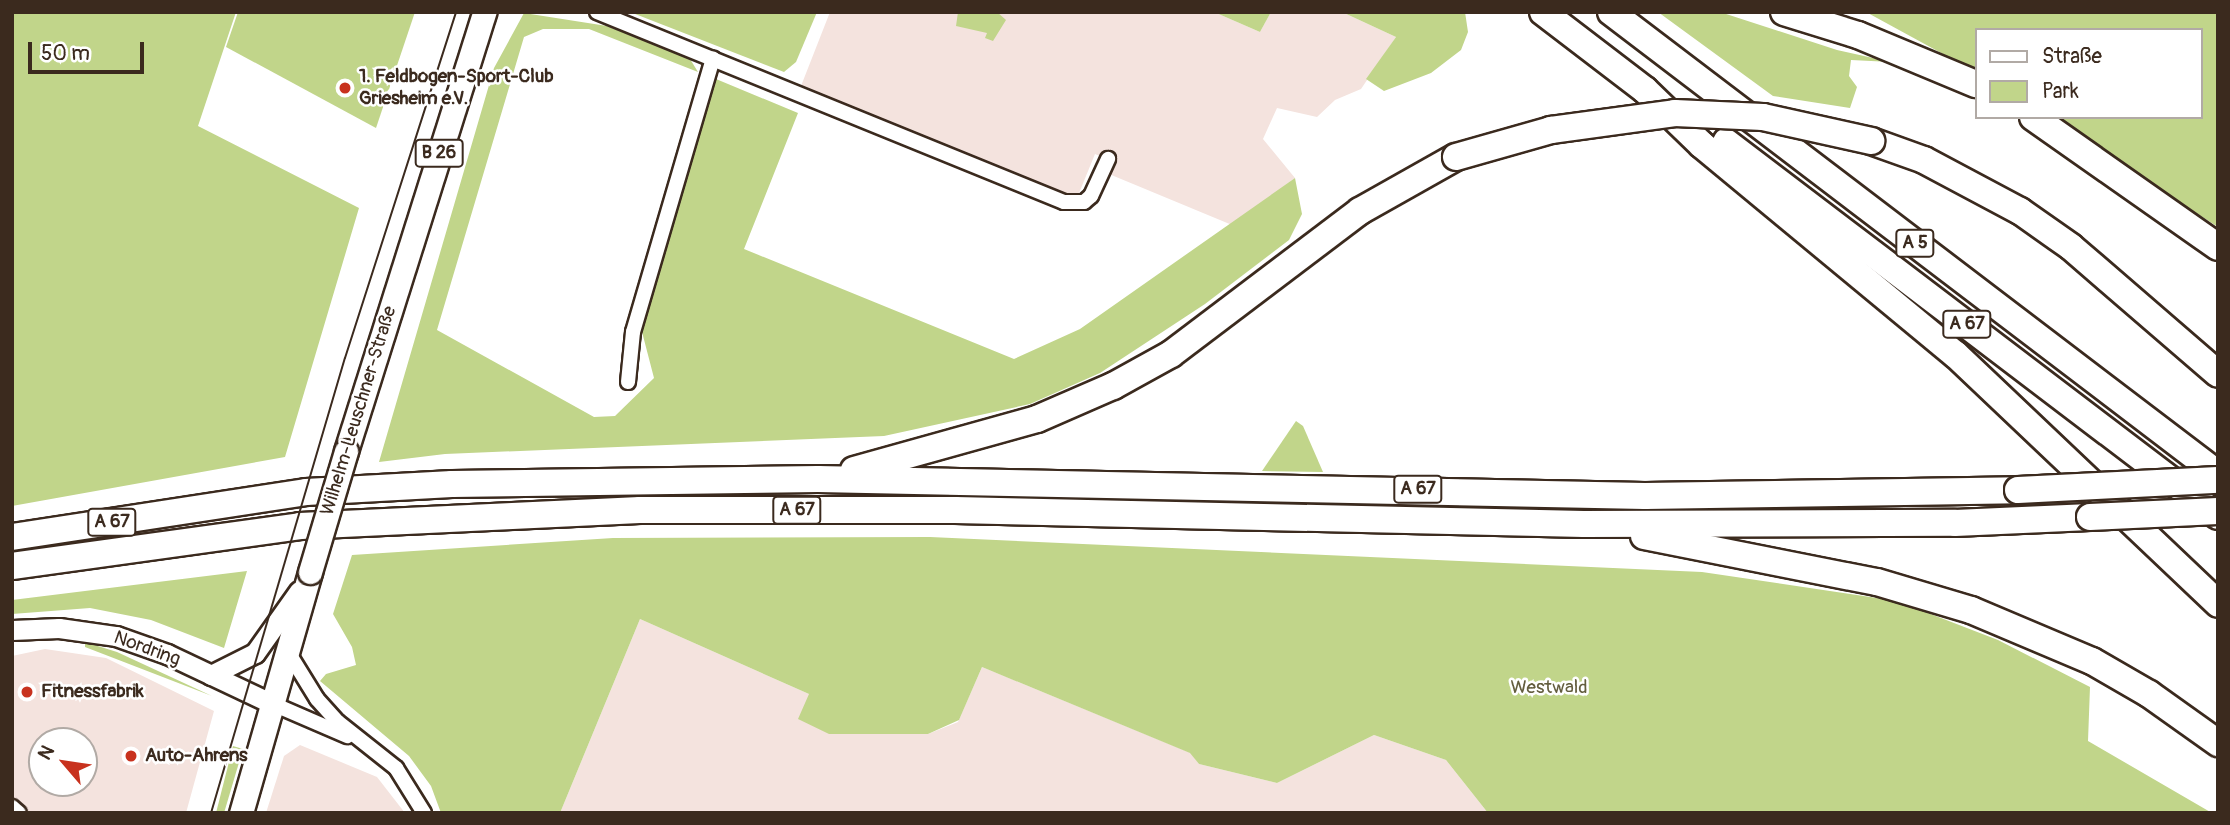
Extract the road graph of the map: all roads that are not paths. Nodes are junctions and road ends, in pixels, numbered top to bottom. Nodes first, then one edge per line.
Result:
1 (484, 12) edge
2 (597, 12) edge
3 (1542, 12) edge
4 (1612, 12) edge
5 (1784, 12) edge
6 (713, 58) junction
7 (1974, 82) edge
8 (1645, 90) junction
9 (2036, 119) edge
10 (1108, 159) dead end
11 (2218, 247) edge
12 (2218, 374) edge
13 (628, 382) dead end
14 (2218, 474) edge
15 (818, 479) junction
16 (2218, 480) edge
17 (2218, 511) edge
18 (2218, 516) edge
19 (1584, 524) junction
20 (12, 537) edge
21 (12, 566) edge
22 (310, 572) junction
23 (2218, 604) edge
24 (12, 630) edge
25 (288, 652) junction
26 (211, 675) junction
27 (273, 704) junction
28 (2218, 743) edge
29 (364, 744) junction
30 (12, 807) edge
31 (19, 813) edge
32 (241, 813) edge
33 (424, 813) edge

1 - 22 main road, Wilhelm-Leuschner-Straße / B 26, bridge
2 - 6 street
3 - 8 highway
4 - 14 highway, A 5
5 - 7 highway
6 - 10 street
6 - 13 street
8 - 18 highway, A 67
8 - 23 highway
9 - 11 highway
12 - 15 highway, A 67, bridge
15 - 16 highway, A 67, bridge
15 - 20 highway, A 67
17 - 19 highway, bridge
19 - 21 highway, A 67
19 - 28 highway, A 67
22 - 25 main road, Wilhelm-Leuschner-Straße / B 26
22 - 26 main road
24 - 26 main road, Nordring
25 - 27 main road, Wilhelm-Leuschner-Straße / B 26
25 - 29 street
26 - 27 main road, Nordring
27 - 29 street
27 - 32 main road, Wilhelm-Leuschner-Straße / B 26
29 - 33 street
30 - 31 street

